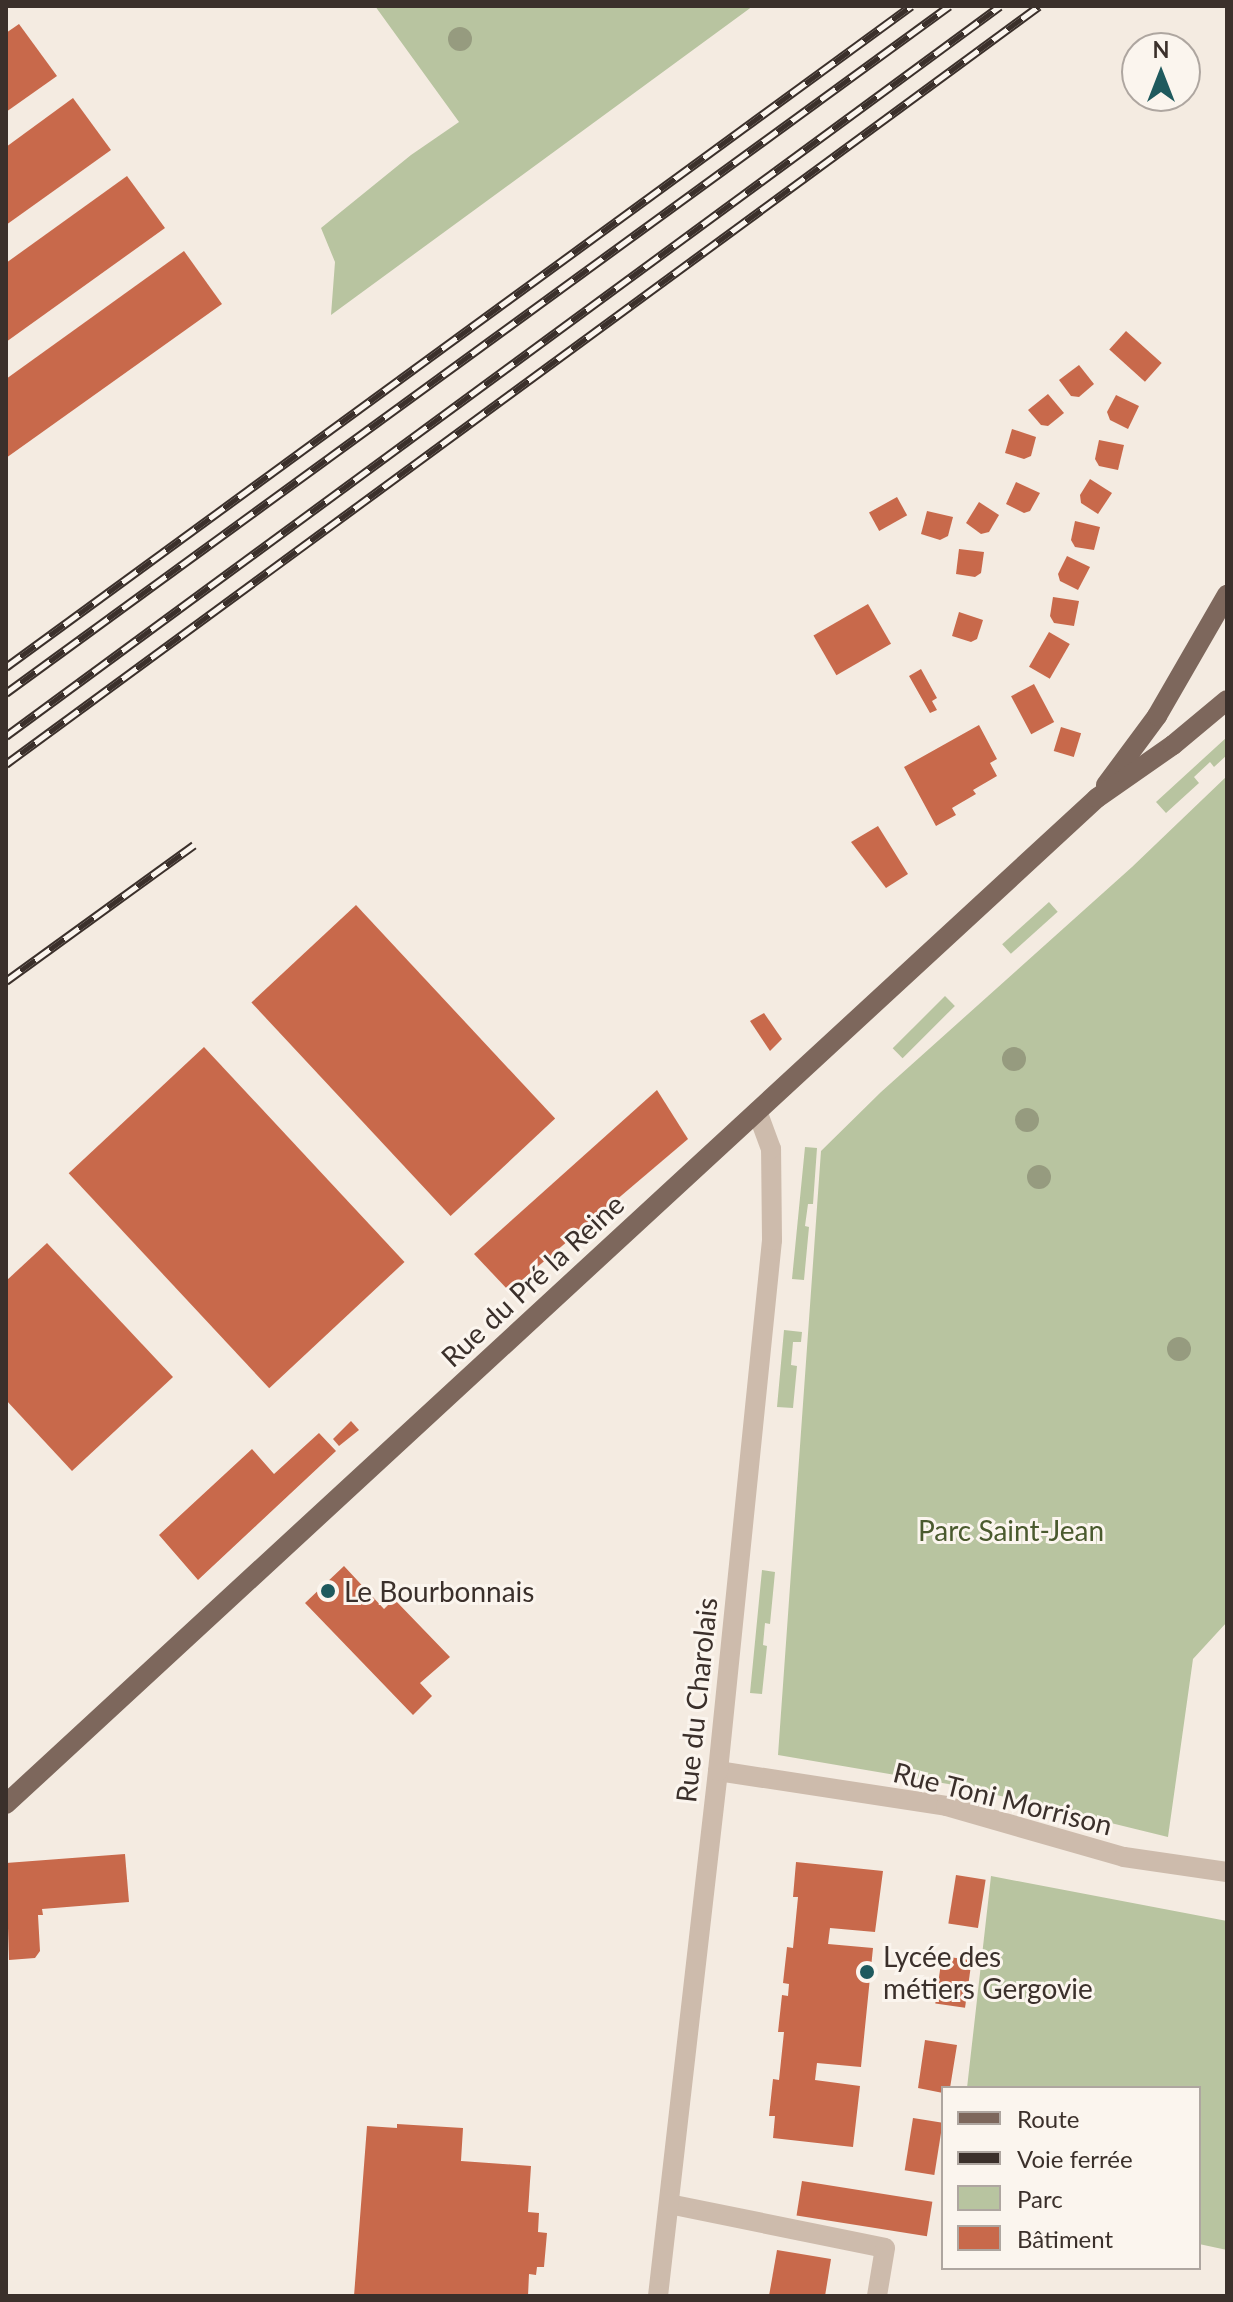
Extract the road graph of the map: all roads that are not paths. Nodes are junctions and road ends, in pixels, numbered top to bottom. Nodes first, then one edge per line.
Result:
1 (1227, 595) edge
2 (1227, 700) edge
3 (1097, 798) junction
4 (757, 1111) junction
5 (718, 1771) junction
6 (6, 1804) edge
7 (1227, 1872) edge
8 (669, 2204) junction
9 (658, 2296) edge
10 (877, 2296) edge

1 - 3 main road, Rue du Pré la Reine
2 - 3 main road, Rue du Pré la Reine
3 - 4 main road, Rue du Pré la Reine
4 - 5 street, Rue du Charolais
4 - 6 main road, Rue du Pré la Reine
5 - 7 street, Rue Toni Morrison
5 - 8 street, Rue du Charolais
8 - 9 street, Rue du Charolais
8 - 10 street

